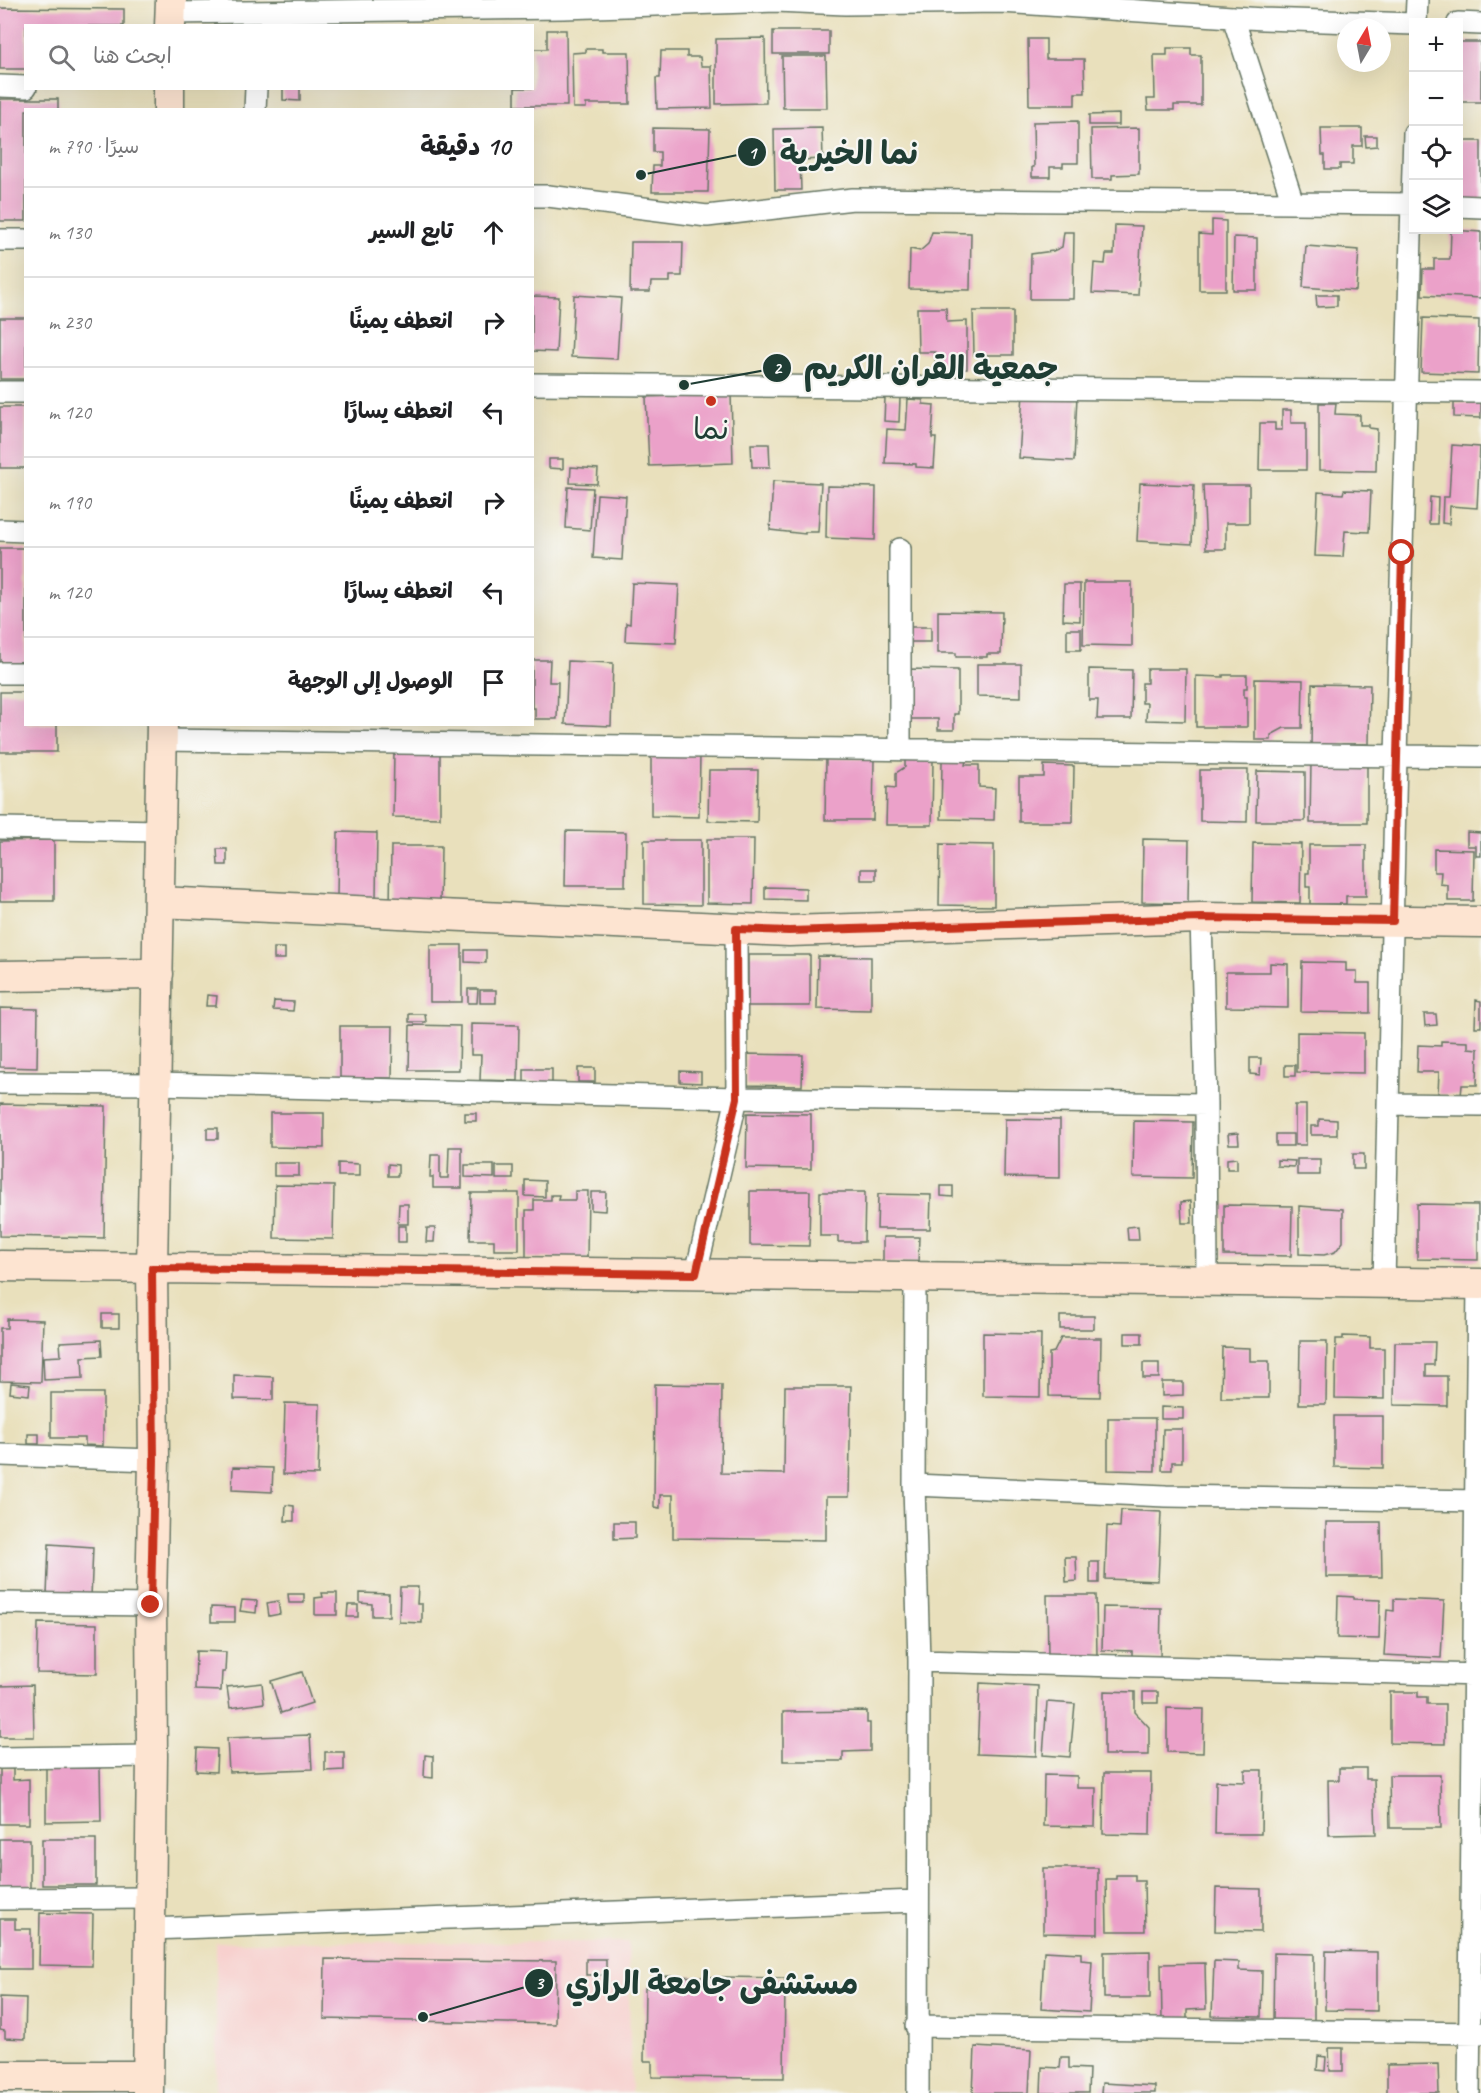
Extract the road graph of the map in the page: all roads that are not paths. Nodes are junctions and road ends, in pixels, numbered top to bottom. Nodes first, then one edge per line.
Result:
1 (776, 0) edge
2 (1416, 0) edge
3 (257, 12) edge
4 (171, 13) edge
5 (1233, 17) junction
6 (1415, 18) edge
7 (1409, 23) edge
8 (1463, 23) edge
9 (1481, 24) edge
10 (0, 86) edge
11 (24, 87) edge
12 (169, 90) edge
13 (256, 90) edge
14 (169, 108) edge
15 (255, 108) edge
16 (534, 196) edge
17 (1293, 203) junction
18 (1409, 204) edge
19 (1463, 206) edge
20 (1481, 207) edge
21 (1412, 234) edge
22 (0, 240) edge
23 (24, 240) edge
24 (534, 384) edge
25 (0, 392) edge
26 (24, 392) edge
27 (1407, 392) junction
28 (1481, 392) edge
29 (0, 530) edge
30 (24, 531) edge
31 (900, 549) dead end
32 (0, 673) edge
33 (24, 673) edge
34 (161, 732) edge
35 (900, 749) junction
36 (1396, 756) junction
37 (1481, 757) edge
38 (0, 828) edge
39 (161, 831) junction
40 (159, 902) junction
41 (1201, 918) junction
42 (1393, 921) junction
43 (1481, 922) edge
44 (736, 929) junction
45 (158, 974) junction
46 (0, 976) edge
47 (0, 1083) edge
48 (155, 1084) junction
49 (737, 1098) junction
50 (1206, 1104) junction
51 (1388, 1104) junction
52 (1481, 1105) edge
53 (0, 1266) edge
54 (152, 1268) junction
55 (696, 1274) junction
56 (915, 1277) junction
57 (1207, 1281) junction
58 (1384, 1283) junction
59 (1479, 1284) edge
60 (0, 1455) edge
61 (154, 1460) junction
62 (914, 1485) junction
63 (1478, 1501) edge
64 (0, 1603) edge
65 (151, 1605) junction
66 (920, 1661) junction
67 (1477, 1676) edge
68 (152, 1756) junction
69 (0, 1758) edge
70 (150, 1898) junction
71 (0, 1899) edge
72 (917, 1900) junction
73 (150, 1929) junction
74 (916, 2026) junction
75 (1475, 2033) edge
76 (0, 2076) edge
77 (148, 2084) edge
78 (918, 2093) edge
79 (1469, 2093) edge

1 - 3 street
1 - 5 street
2 - 6 street
3 - 4 street
5 - 7 street
5 - 17 street
8 - 9 street
10 - 11 street
12 - 14 street
13 - 15 street
16 - 17 street
17 - 18 street
19 - 20 street
21 - 27 street
22 - 23 street
24 - 27 street
25 - 26 street
27 - 28 street
27 - 36 street
29 - 30 street
31 - 35 street
32 - 33 street
34 - 35 street
34 - 39 street
35 - 36 street
36 - 37 street
36 - 42 street
38 - 39 street
39 - 40 street
40 - 44 street
40 - 45 street
41 - 42 street
41 - 44 street
41 - 50 street
42 - 43 street
42 - 51 street
44 - 49 street
45 - 46 street
45 - 48 street
47 - 48 street
48 - 49 street
48 - 54 street
49 - 50 street
49 - 55 street
50 - 57 street
51 - 52 street
51 - 58 street
53 - 54 street
54 - 55 street
54 - 61 street
55 - 56 street
56 - 57 street
56 - 62 street
57 - 58 street
58 - 59 street
59 - 63 street
60 - 61 street
61 - 65 street
62 - 63 street
62 - 66 street
63 - 67 street
64 - 65 street
65 - 68 street
66 - 67 street
66 - 72 street
67 - 75 street
68 - 69 street
68 - 70 street
70 - 71 street
70 - 73 street
72 - 73 street
72 - 74 street
73 - 77 street
74 - 75 street
74 - 78 street
75 - 79 street
76 - 77 street

